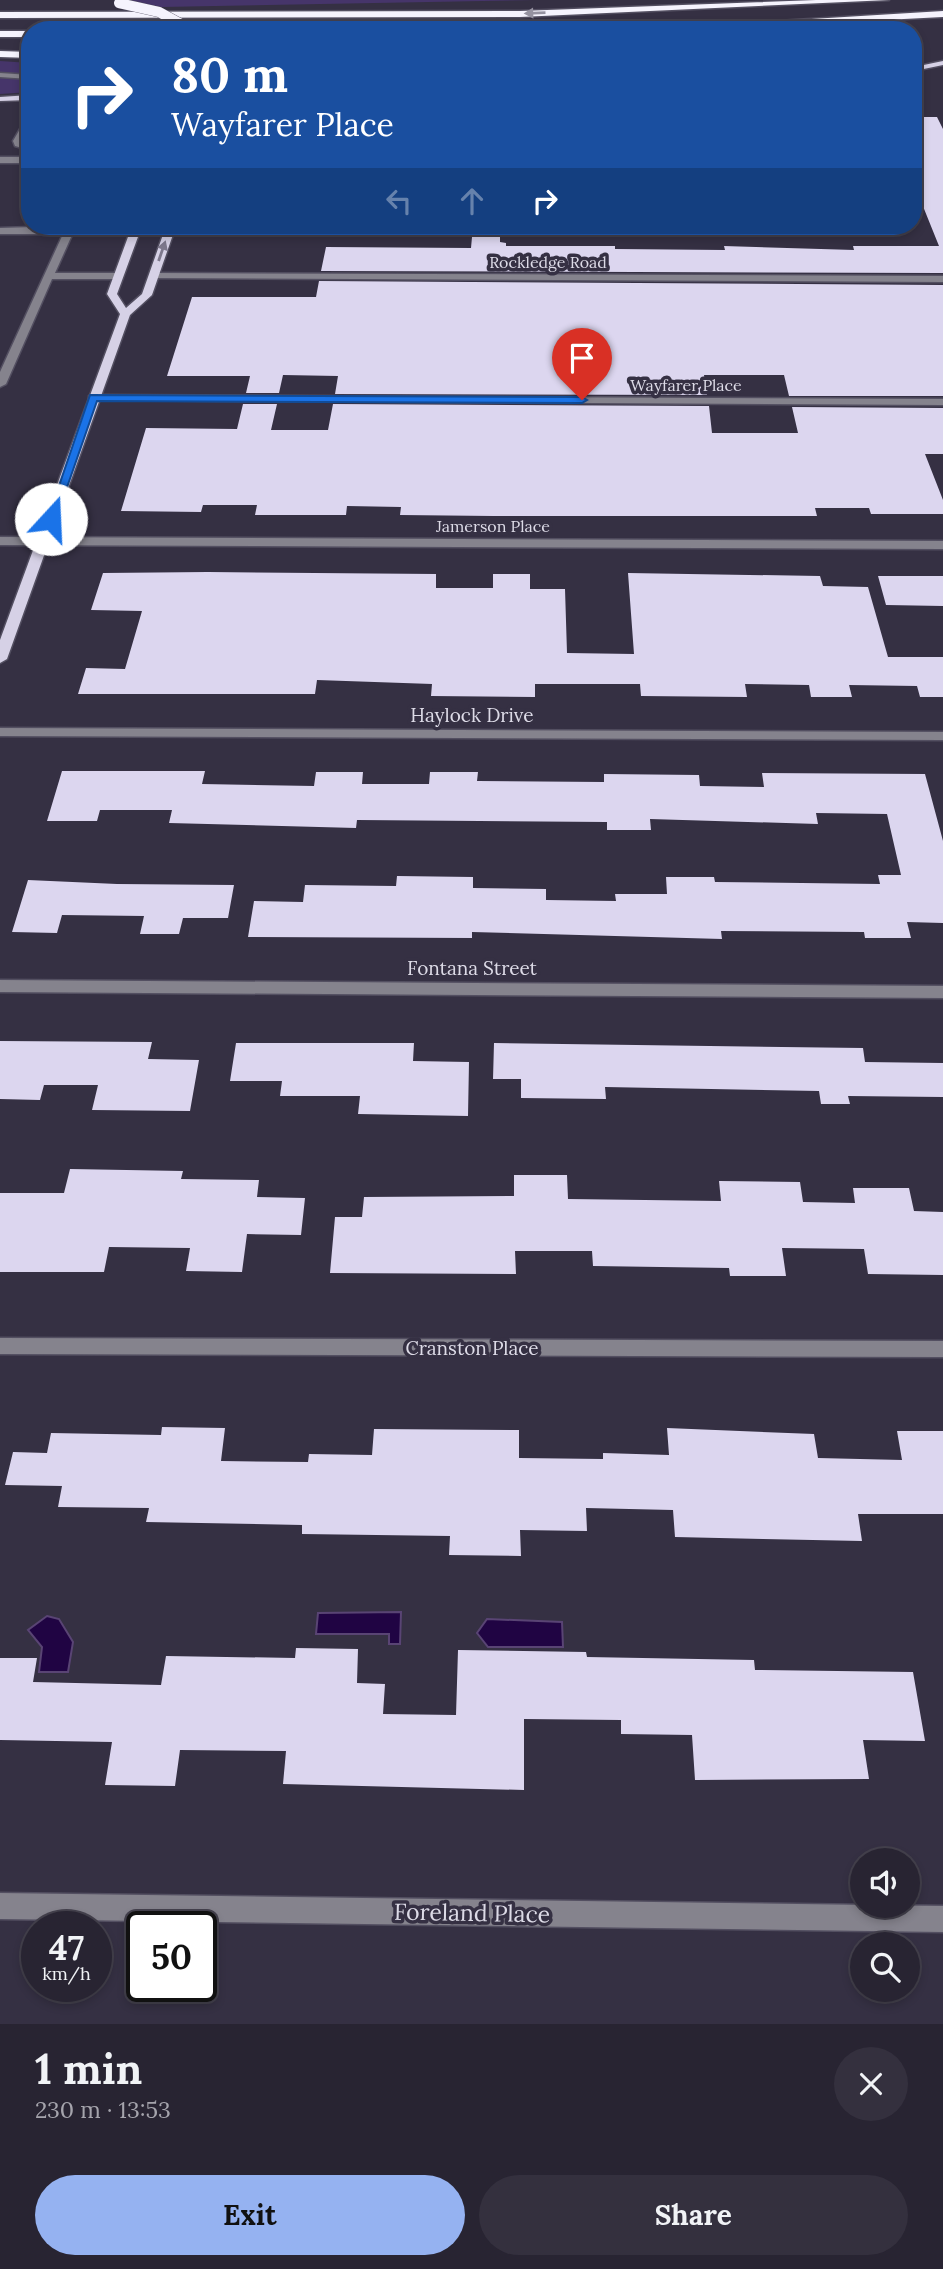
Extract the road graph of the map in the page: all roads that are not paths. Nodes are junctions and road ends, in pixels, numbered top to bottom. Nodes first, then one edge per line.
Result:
1 (780, 0) edge
2 (885, 0) edge
3 (114, 2) edge
4 (652, 10) junction
5 (943, 14) edge
6 (0, 15) edge
7 (176, 21) edge
8 (807, 21) edge
9 (0, 34) edge
10 (21, 34) edge
11 (0, 54) edge
12 (21, 55) edge
13 (943, 63) edge
14 (922, 67) edge
15 (0, 75) edge
16 (21, 76) edge
17 (21, 98) edge
18 (0, 99) edge
19 (0, 160) edge
20 (21, 160) edge
21 (21, 230) edge
22 (0, 231) edge
23 (66, 235) edge
24 (134, 235) edge
25 (168, 235) edge
26 (50, 275) junction
27 (118, 276) junction
28 (154, 276) junction
29 (943, 279) edge
30 (125, 314) junction
31 (0, 384) edge
32 (93, 398) junction
33 (943, 402) edge
34 (0, 541) edge
35 (42, 543) junction
36 (943, 545) edge
37 (0, 659) edge
38 (0, 732) edge
39 (943, 736) edge
40 (0, 986) edge
41 (943, 992) edge
42 (0, 1346) edge
43 (943, 1349) edge
44 (0, 1906) edge
45 (943, 1919) edge

1 - 4 highway
2 - 4 highway
3 - 7 highway, bridge
4 -> 6 highway
5 - 8 highway
9 - 10 highway
11 - 12 highway
13 - 14 main road
15 - 16 street
17 - 18 main road
19 - 20 street
21 - 22 street
23 - 26 street
24 - 27 main road
28 -> 25 main road
26 - 27 street
26 - 31 street
27 - 30 main road
28 - 29 street, Rockledge Road
28 - 30 main road
30 - 32 main road
32 - 33 street, Wayfarer Place
32 - 35 main road
34 - 35 street, Jamerson Place
35 - 36 street, Jamerson Place
35 - 37 main road
38 - 39 street, Haylock Drive
40 - 41 street, Fontana Street
42 - 43 street, Cranston Place
44 - 45 street, Foreland Place

